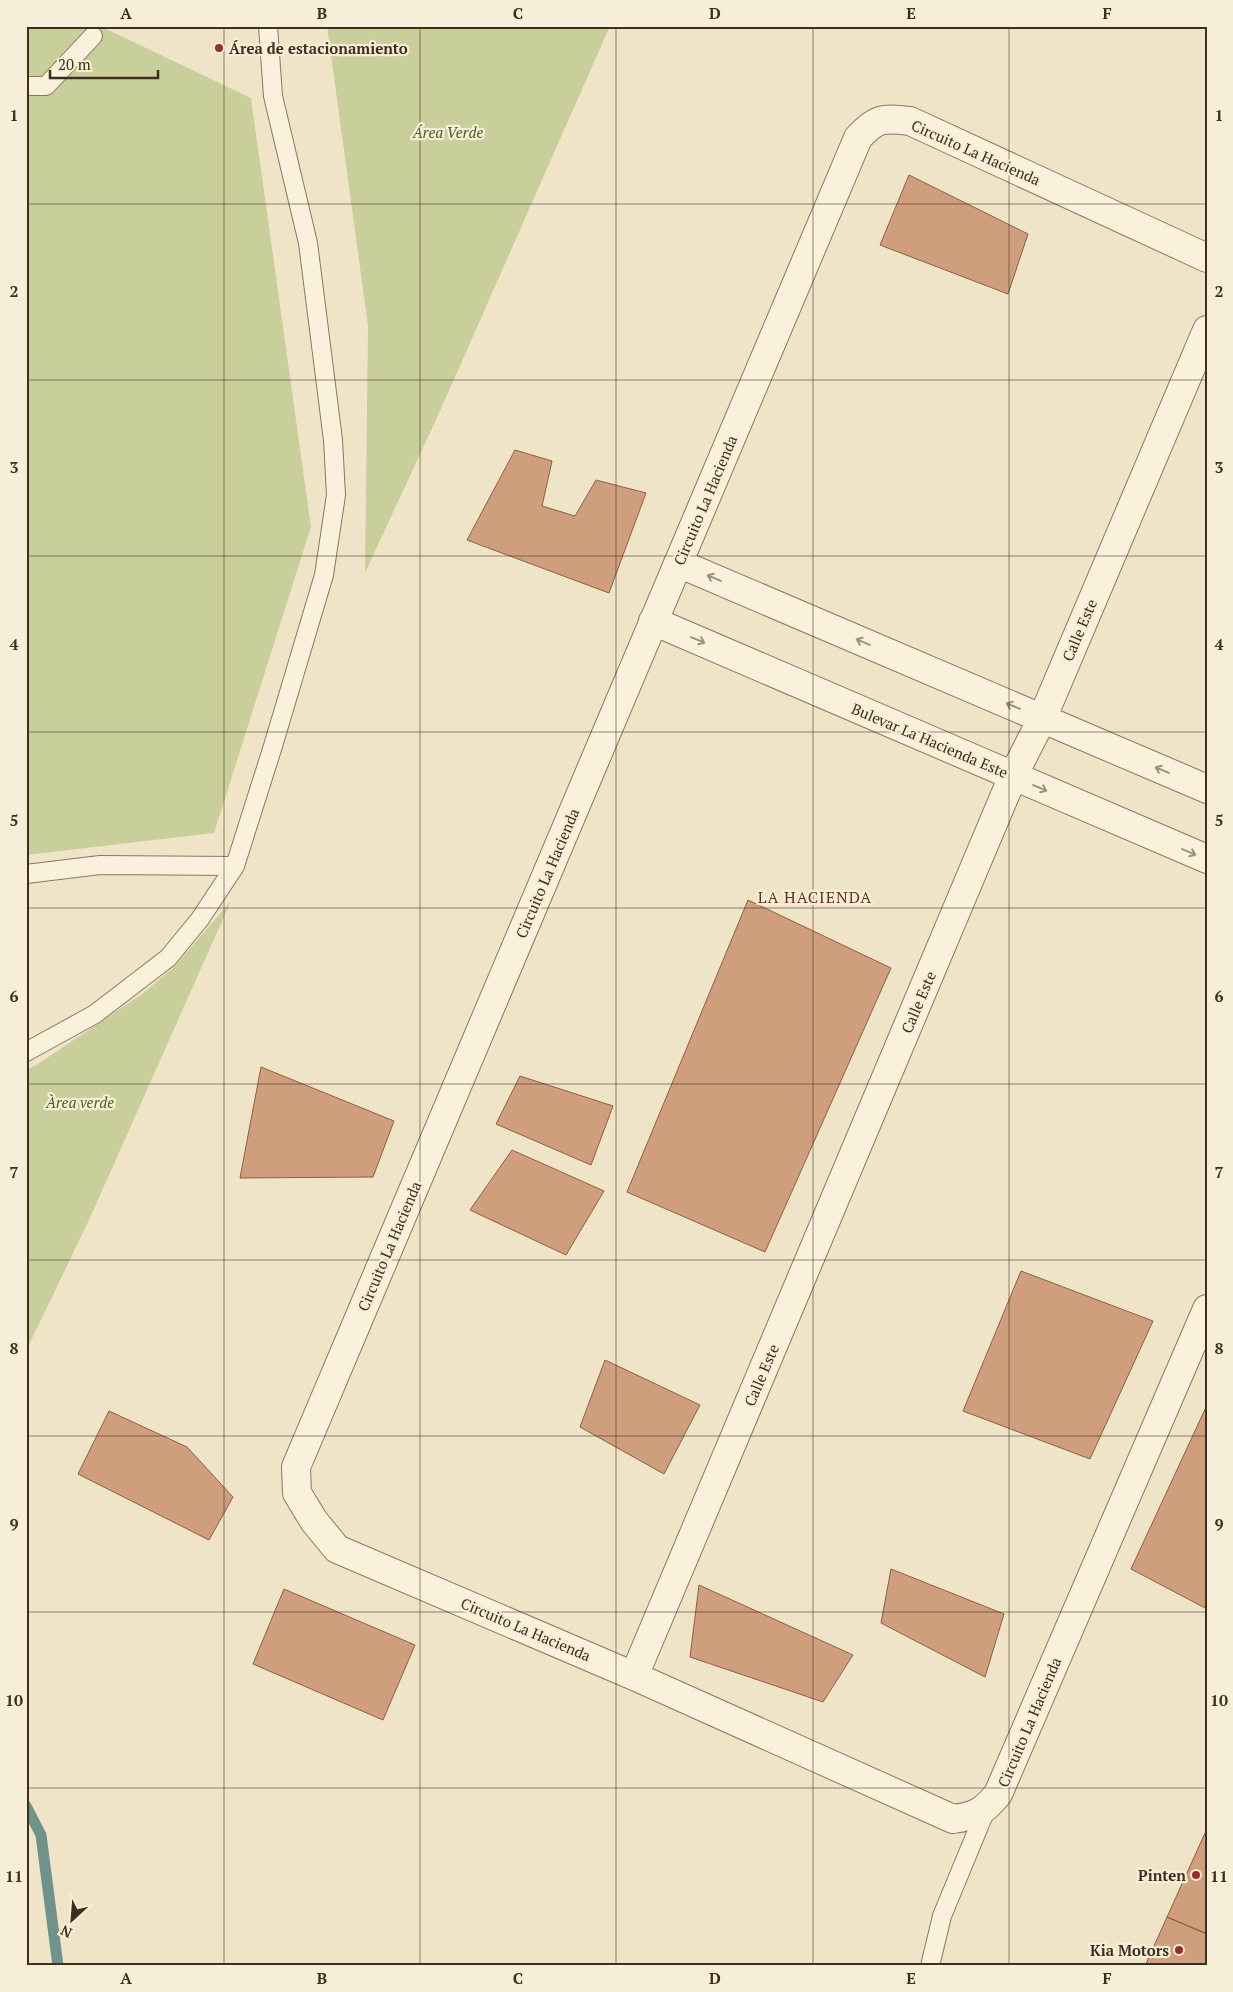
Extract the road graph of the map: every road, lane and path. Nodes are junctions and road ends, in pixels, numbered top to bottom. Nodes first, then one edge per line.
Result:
1 (268, 26) edge
2 (93, 36) dead end
3 (26, 86) edge
4 (1207, 258) edge
5 (1207, 330) edge
6 (678, 563) junction
7 (653, 621) junction
8 (1042, 719) junction
9 (1013, 776) junction
10 (1207, 789) edge
11 (1207, 860) edge
12 (235, 866) junction
13 (26, 874) edge
14 (26, 1052) edge
15 (1207, 1309) edge
16 (634, 1676) junction
17 (987, 1807) junction
18 (930, 1966) edge

1 - 12 lane
2 - 3 lane
4 - 6 street, Circuito La Hacienda
5 - 8 street, Calle Este
6 - 7 street, Circuito La Hacienda
8 -> 6 street
7 -> 9 street, Bulevar La Hacienda Este
7 - 16 street, Circuito La Hacienda
8 - 9 street, Calle Este
10 -> 8 street
9 -> 11 street, Bulevar La Hacienda Este
9 - 16 street, Calle Este
12 - 13 lane
12 - 14 lane
15 - 17 street, Circuito La Hacienda
16 - 17 street, Circuito La Hacienda
17 - 18 lane

